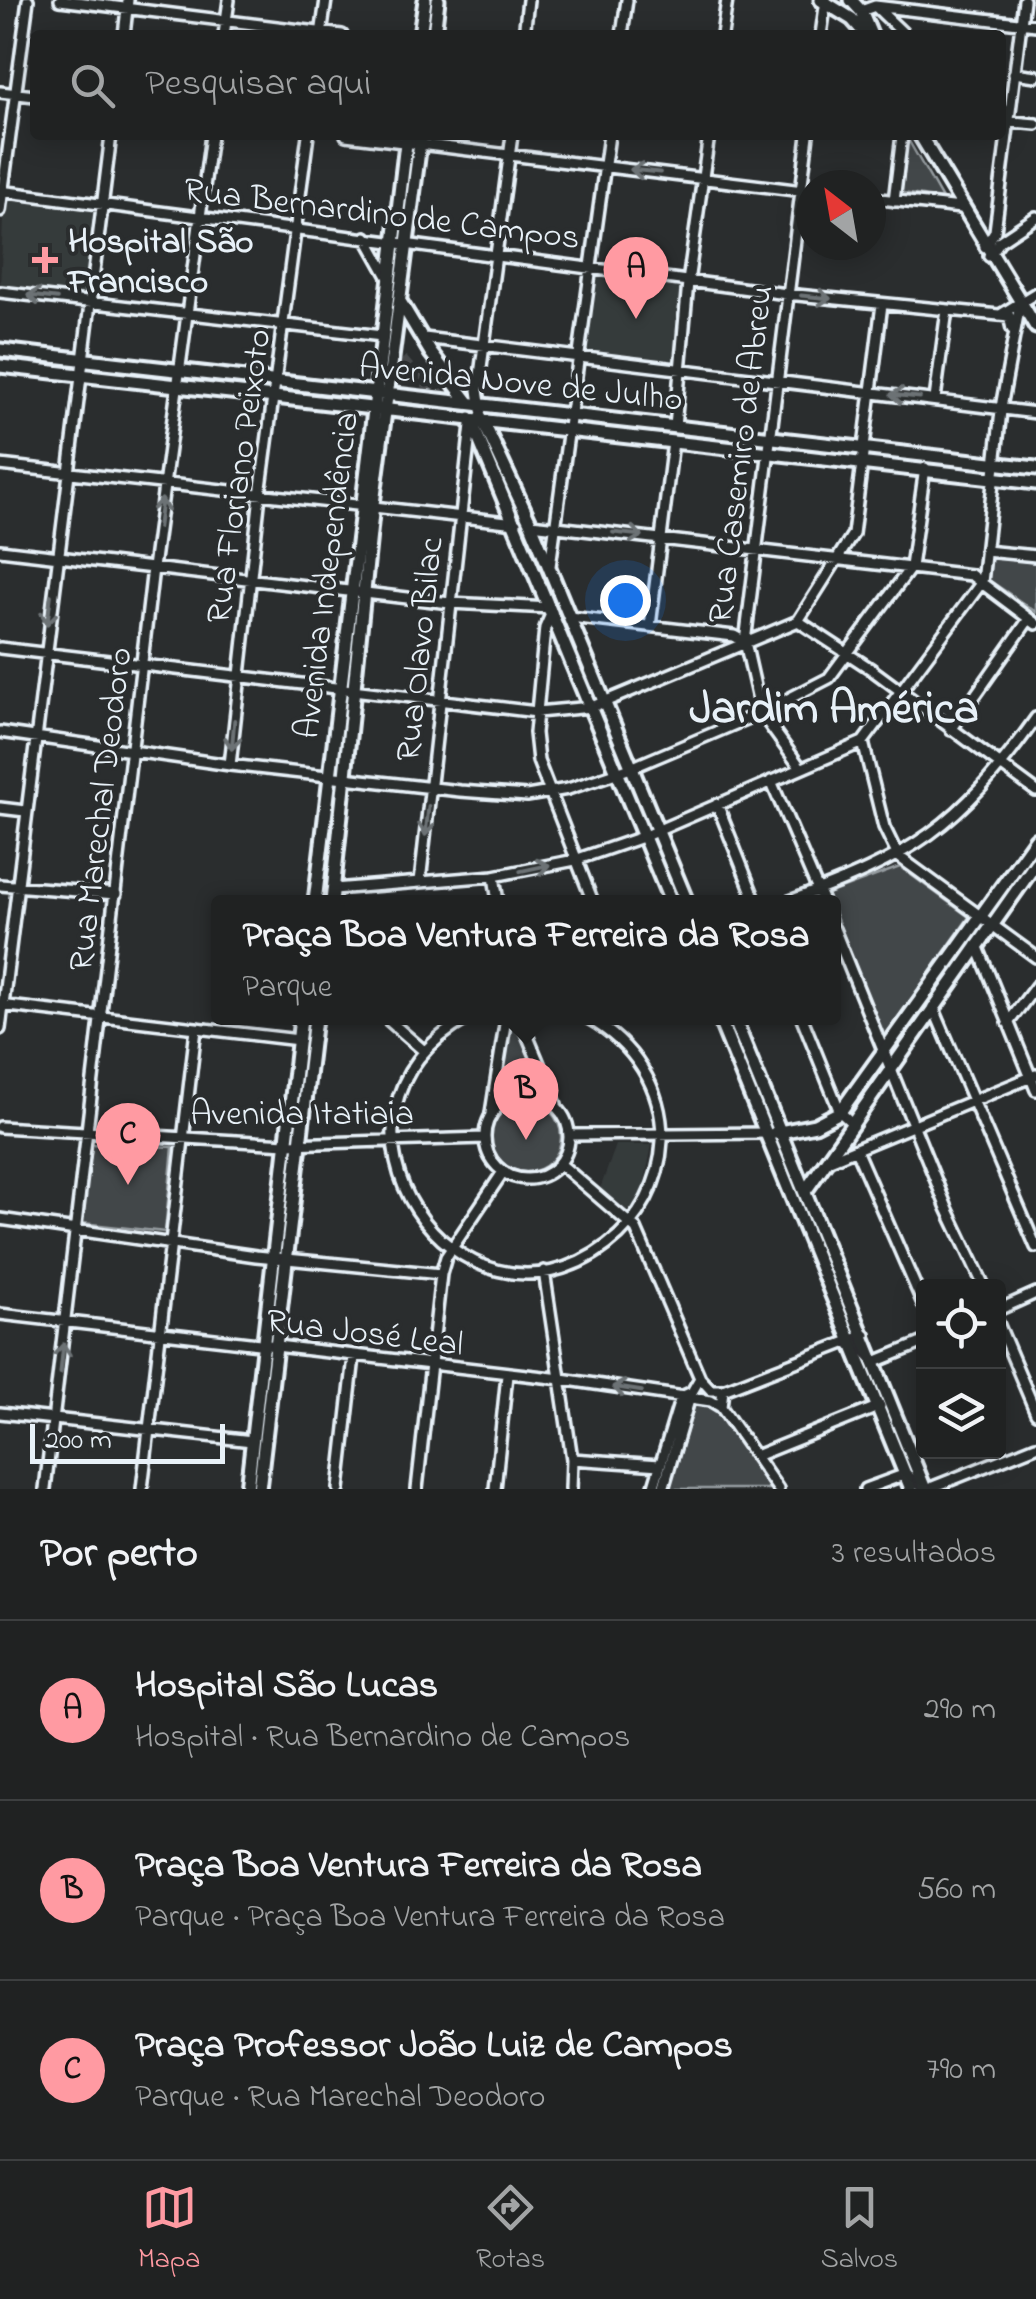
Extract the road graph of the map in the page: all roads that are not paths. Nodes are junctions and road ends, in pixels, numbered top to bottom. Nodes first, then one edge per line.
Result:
1 (28, 0) edge
2 (60, 0) edge
3 (229, 0) edge
4 (326, 0) edge
5 (425, 0) edge
6 (438, 0) edge
7 (528, 0) edge
8 (627, 0) edge
9 (727, 0) edge
10 (824, 0) edge
11 (851, 0) edge
12 (1024, 0) edge
13 (128, 4) edge
14 (922, 5) edge
15 (874, 6) junction
16 (856, 15) junction
17 (226, 21) junction
18 (1022, 23) junction
19 (1036, 25) edge
20 (125, 30) edge
21 (225, 30) edge
22 (292, 30) edge
23 (322, 30) edge
24 (421, 30) edge
25 (435, 30) edge
26 (525, 30) edge
27 (623, 30) edge
28 (723, 30) edge
29 (822, 30) edge
30 (865, 30) edge
31 (900, 30) edge
32 (1014, 74) junction
33 (1036, 76) edge
34 (0, 92) edge
35 (16, 94) junction
36 (30, 95) edge
37 (1006, 116) edge
38 (1006, 121) edge
39 (1036, 124) edge
40 (110, 140) edge
41 (211, 140) edge
42 (308, 140) edge
43 (413, 140) edge
44 (420, 140) edge
45 (511, 140) edge
46 (609, 140) edge
47 (708, 140) edge
48 (808, 140) edge
49 (901, 140) edge
50 (923, 140) edge
51 (1003, 140) edge
52 (510, 153) junction
53 (605, 167) junction
54 (807, 170) edge
55 (703, 178) junction
56 (1, 191) edge
57 (796, 191) edge
58 (886, 200) edge
59 (894, 201) junction
60 (102, 203) junction
61 (961, 208) junction
62 (0, 211) edge
63 (200, 216) junction
64 (1036, 217) edge
65 (299, 228) junction
66 (995, 231) junction
67 (366, 237) junction
68 (401, 240) junction
69 (1000, 241) junction
70 (796, 243) edge
71 (987, 252) junction
72 (496, 254) junction
73 (590, 266) junction
74 (389, 279) junction
75 (689, 279) junction
76 (0, 292) edge
77 (1036, 293) edge
78 (786, 294) junction
79 (399, 299) junction
80 (89, 302) junction
81 (882, 304) junction
82 (1020, 304) junction
83 (947, 310) junction
84 (187, 314) junction
85 (996, 317) junction
86 (286, 324) junction
87 (1036, 327) edge
88 (384, 330) junction
89 (1012, 331) junction
90 (420, 336) junction
91 (483, 349) junction
92 (0, 350) edge
93 (82, 358) junction
94 (578, 360) junction
95 (0, 366) edge
96 (178, 369) junction
97 (679, 372) junction
98 (79, 374) junction
99 (775, 380) junction
100 (276, 381) junction
101 (177, 384) junction
102 (871, 392) junction
103 (380, 393) junction
104 (274, 396) junction
105 (935, 399) junction
106 (474, 403) junction
107 (1001, 407) junction
108 (378, 408) junction
109 (1036, 413) edge
110 (570, 414) junction
111 (475, 420) junction
112 (675, 426) junction
113 (569, 429) junction
114 (769, 436) junction
115 (673, 442) junction
116 (864, 448) junction
117 (767, 452) junction
118 (493, 453) dead end
119 (927, 456) junction
120 (862, 463) junction
121 (994, 464) junction
122 (0, 465) edge
123 (1036, 468) edge
124 (925, 470) junction
125 (66, 472) junction
126 (992, 478) junction
127 (164, 483) junction
128 (1036, 483) edge
129 (260, 495) junction
130 (367, 504) junction
131 (460, 516) junction
132 (516, 523) junction
133 (530, 524) junction
134 (556, 527) junction
135 (660, 537) junction
136 (755, 548) junction
137 (0, 550) edge
138 (985, 550) junction
139 (1036, 556) edge
140 (56, 557) junction
141 (842, 557) junction
142 (911, 567) junction
143 (153, 568) junction
144 (549, 569) junction
145 (249, 579) junction
146 (982, 582) junction
147 (357, 591) junction
148 (450, 603) junction
149 (551, 610) junction
150 (570, 617) junction
151 (798, 621) junction
152 (1033, 621) edge
153 (650, 626) junction
154 (734, 642) junction
155 (745, 642) junction
156 (0, 648) edge
157 (44, 654) junction
158 (849, 654) junction
159 (144, 664) junction
160 (238, 677) junction
161 (345, 692) junction
162 (900, 692) junction
163 (441, 702) junction
164 (598, 705) junction
165 (537, 712) junction
166 (761, 713) junction
167 (1036, 718) edge
168 (952, 730) junction
169 (0, 732) edge
170 (33, 736) junction
171 (864, 742) junction
172 (134, 749) junction
173 (230, 765) junction
174 (1002, 766) junction
175 (800, 767) junction
176 (624, 770) junction
177 (329, 777) junction
178 (345, 778) junction
179 (771, 780) junction
180 (430, 787) junction
181 (1036, 791) edge
182 (547, 794) junction
183 (717, 804) junction
184 (0, 808) edge
185 (24, 811) junction
186 (650, 833) junction
187 (1036, 838) edge
188 (898, 856) junction
189 (575, 860) junction
190 (1036, 863) edge
191 (494, 876) junction
192 (420, 882) junction
193 (0, 885) edge
194 (16, 887) junction
195 (818, 891) junction
196 (116, 894) junction
197 (316, 895) edge
198 (333, 895) edge
199 (339, 895) edge
200 (497, 895) edge
201 (590, 895) edge
202 (670, 895) edge
203 (683, 895) edge
204 (753, 895) edge
205 (807, 895) edge
206 (820, 895) edge
207 (986, 919) junction
208 (977, 945) junction
209 (841, 946) edge
210 (1036, 957) edge
211 (1036, 986) edge
212 (2, 1005) edge
213 (933, 1007) junction
214 (102, 1018) junction
215 (1008, 1023) junction
216 (300, 1025) edge
217 (314, 1025) edge
218 (394, 1025) edge
219 (459, 1025) edge
220 (505, 1025) edge
221 (523, 1025) edge
222 (601, 1025) edge
223 (722, 1025) edge
224 (736, 1025) edge
225 (805, 1025) edge
226 (605, 1027) joint
227 (0, 1029) edge
228 (196, 1029) junction
229 (299, 1040) junction
230 (424, 1051) junction
231 (884, 1052) junction
232 (891, 1068) junction
233 (1033, 1077) edge
234 (1036, 1090) edge
235 (970, 1102) junction
236 (556, 1107) junction
237 (840, 1112) junction
238 (490, 1116) junction
239 (852, 1123) junction
240 (913, 1125) junction
241 (0, 1127) edge
242 (774, 1133) junction
243 (569, 1135) junction
244 (88, 1136) junction
245 (662, 1136) junction
246 (485, 1138) junction
247 (182, 1140) junction
248 (392, 1142) junction
249 (294, 1144) junction
250 (856, 1150) junction
251 (824, 1162) junction
252 (559, 1164) junction
253 (503, 1172) junction
254 (806, 1190) junction
255 (0, 1219) edge
256 (630, 1223) junction
257 (77, 1228) junction
258 (172, 1244) junction
259 (1036, 1246) edge
260 (451, 1249) junction
261 (280, 1258) junction
262 (544, 1271) junction
263 (441, 1274) junction
264 (981, 1279) edge
265 (916, 1288) edge
266 (1036, 1294) edge
267 (1006, 1307) edge
268 (0, 1314) edge
269 (66, 1321) junction
270 (160, 1335) junction
271 (859, 1338) junction
272 (1006, 1342) edge
273 (916, 1345) edge
274 (262, 1347) junction
275 (276, 1349) junction
276 (354, 1357) junction
277 (875, 1362) junction
278 (431, 1367) junction
279 (507, 1375) junction
280 (700, 1378) junction
281 (560, 1379) junction
282 (723, 1390) junction
283 (685, 1398) junction
284 (880, 1406) junction
285 (722, 1407) junction
286 (0, 1413) edge
287 (1036, 1413) edge
288 (55, 1420) junction
289 (149, 1431) junction
290 (252, 1441) junction
291 (1036, 1446) edge
292 (758, 1456) junction
293 (572, 1459) junction
294 (987, 1459) edge
295 (660, 1465) junction
296 (990, 1465) junction
297 (906, 1474) junction
298 (45, 1489) edge
299 (142, 1489) edge
300 (247, 1489) edge
301 (259, 1489) edge
302 (339, 1489) edge
303 (417, 1489) edge
304 (494, 1489) edge
305 (571, 1489) edge
306 (653, 1489) edge
307 (663, 1489) edge
308 (778, 1489) edge
309 (865, 1489) edge
310 (911, 1489) edge
311 (926, 1489) edge

1 - 35 street
2 - 13 street
3 - 17 street
4 - 23 street
5 - 24 main road
6 - 25 main road
7 - 26 street
8 - 27 street
9 - 28 street
10 - 16 main road
10 - 29 street
11 - 16 main road
12 - 18 street
13 - 17 street
13 - 20 street
14 - 15 street
14 - 18 street
15 - 16 street
15 - 31 street
16 - 30 main road
17 - 21 street
17 - 22 street
18 - 19 street
18 - 32 street
32 - 33 street
32 - 37 street
34 - 35 street
35 - 36 street
35 - 56 street
38 - 39 street
40 - 60 street
41 - 63 street, Rua Marechal Deodoro
42 - 65 street, Rua Floriano Peixoto
43 - 68 main road, Avenida Independência
44 - 52 street
45 - 52 street
46 - 53 street
47 - 55 street
48 - 54 street, Rua Casemiro de Abreu
49 - 59 street
50 - 61 main road
51 - 66 street
52 - 53 street
52 - 72 street
55 -> 53 street
53 - 73 street
55 - 57 street
55 - 75 street
56 - 60 street, Rua Bernardino de Campos
56 - 62 street
58 - 59 street
59 - 61 street
60 - 63 street, Rua Bernardino de Campos
60 - 80 street
61 - 71 main road
63 - 65 street, Rua Bernardino de Campos
63 - 84 street, Rua Marechal Deodoro
64 - 69 street
65 - 67 street, Rua Bernardino de Campos
65 - 86 street, Rua Floriano Peixoto
66 - 69 street
66 - 71 street
67 - 68 street, Rua Bernardino de Campos
67 - 74 street
68 - 72 street, Rua Bernardino de Campos
68 - 74 main road, Avenida Independência
68 - 79 main road, Avenida Independência
68 - 88 main road
69 - 71 street
70 - 78 street, Rua Casemiro de Abreu
71 - 82 main road
72 - 73 street, Rua Bernardino de Campos
72 - 91 street
73 - 75 street, Rua Bernardino de Campos
73 - 94 street
74 - 88 main road, Avenida Independência
75 - 78 street, Rua Bernardino de Campos
75 - 97 street
80 -> 76 street
77 - 82 street
78 -> 81 street, Rua Bernardino de Campos
78 - 99 street, Rua Casemiro de Abreu
79 - 90 main road
79 - 103 main road, Avenida Independência
80 - 84 street
80 - 93 street
81 - 83 street, Rua Bernardino de Campos
81 - 102 street
82 - 85 street
82 - 87 main road
82 - 89 street
83 - 85 street, Rua Bernardino de Campos
83 - 105 street
84 - 86 street
84 - 96 street, Rua Marechal Deodoro
85 - 89 street
86 - 88 street
86 - 100 street, Rua Floriano Peixoto
88 - 103 main road, Avenida Independência
89 - 107 street
90 - 91 street
90 - 106 main road
91 - 94 street
91 - 106 street
92 - 93 main road, Avenida Nove de Julho
93 - 96 main road, Avenida Nove de Julho
93 - 98 street
94 - 97 street
94 - 110 street
95 - 98 main road, Avenida Nove de Julho
96 - 100 main road, Avenida Nove de Julho
96 - 101 street, Rua Marechal Deodoro
97 - 99 street
97 - 112 street
98 - 101 main road, Avenida Nove de Julho
98 - 125 street
99 - 102 street
99 - 114 street, Rua Casemiro de Abreu
100 - 103 main road, Avenida Nove de Julho
100 - 104 street, Rua Floriano Peixoto
101 - 104 main road, Avenida Nove de Julho
101 - 127 street, Rua Marechal Deodoro
105 -> 102 street
102 - 116 street
103 - 106 main road, Avenida Nove de Julho
103 - 108 main road, Avenida Independência
104 - 108 main road, Avenida Nove de Julho
104 - 129 street, Rua Floriano Peixoto
105 - 107 street
106 - 110 main road, Avenida Nove de Julho
106 - 111 main road
107 - 109 street
107 - 121 street
108 - 111 main road, Avenida Nove de Julho
108 - 130 main road, Avenida Independência
110 - 112 main road, Avenida Nove de Julho
110 - 113 street
111 - 113 main road, Avenida Nove de Julho
111 - 131 street, Rua Olavo Bilac
111 - 132 main road
111 - 133 main road
112 - 114 main road, Avenida Nove de Julho
113 - 115 main road, Avenida Nove de Julho
113 - 134 street
114 - 116 main road, Avenida Nove de Julho
114 - 117 street, Rua Casemiro de Abreu
115 - 117 main road, Avenida Nove de Julho
115 - 135 street
116 - 119 main road, Avenida Nove de Julho
116 - 120 street
117 - 120 main road, Avenida Nove de Julho
117 - 136 street, Rua Casemiro de Abreu
118 - 149 main road
119 - 121 main road, Avenida Nove de Julho
119 - 124 street
120 - 124 main road, Avenida Nove de Julho
120 - 141 street
121 - 123 main road, Avenida Nove de Julho
121 - 126 street
122 - 125 street
124 - 126 main road, Avenida Nove de Julho
124 - 142 street
125 - 127 street
125 - 140 street
126 - 128 main road, Avenida Nove de Julho
126 - 138 street
127 - 129 street
143 -> 127 street, Rua Marechal Deodoro
129 - 130 street
129 - 145 street, Rua Floriano Peixoto
130 - 131 street
130 - 147 main road, Avenida Independência
131 - 132 street
131 - 148 street, Rua Olavo Bilac
132 - 149 main road
133 - 134 street
133 - 144 main road
134 -> 135 street
134 - 144 street
135 - 136 street
135 - 153 street
136 - 141 street
136 - 155 street, Rua Casemiro de Abreu
137 - 140 street
138 - 139 street
138 - 146 street
140 - 143 street
140 -> 157 street
141 - 142 street
141 - 151 street
142 - 146 street
142 - 158 street
143 - 145 street
143 - 159 street, Rua Marechal Deodoro
144 - 150 main road
145 - 147 street
145 - 160 street, Rua Floriano Peixoto
146 - 152 street
146 - 162 street
147 - 148 street
147 - 161 main road, Avenida Independência
148 - 149 street
148 - 163 street, Rua Olavo Bilac
149 - 164 main road
149 - 165 street
150 - 153 street
150 - 164 main road
151 - 155 street
151 - 158 street
152 - 168 street
153 - 154 street
154 - 155 street
154 - 164 street
155 - 166 street, Rua Casemiro de Abreu
156 - 157 street
157 - 159 street
157 - 170 street
158 - 162 street
158 - 166 street
159 - 160 street
159 - 172 street, Rua Marechal Deodoro
160 - 161 street
160 -> 173 street, Rua Floriano Peixoto
161 - 163 street
161 - 177 main road, Avenida Independência
161 - 178 main road, Avenida Independência
162 - 168 street
162 - 171 street
163 - 165 street
163 - 180 street, Rua Olavo Bilac
164 - 165 street
164 - 176 main road
165 - 182 street
166 - 175 street, Rua Casemiro de Abreu
166 - 176 street
167 - 174 street
168 - 174 street
169 - 170 street
170 - 172 street
170 - 185 street
171 - 175 street
171 - 188 street
172 - 173 street
172 - 196 street, Rua Marechal Deodoro
173 - 177 street
174 - 181 street
174 - 188 street
175 - 179 street
176 - 182 street
176 - 186 main road
177 - 178 street
177 - 197 main road, Avenida Independência
178 - 180 street
178 - 198 main road, Avenida Independência
179 - 183 street
179 - 195 street
180 - 182 street
180 -> 192 street, Rua Olavo Bilac
182 - 189 street
183 - 186 street
183 - 204 street
184 - 185 street
185 - 194 street
186 - 189 street
186 - 202 main road
186 - 203 main road
187 - 207 main road
188 - 195 street
188 - 207 street
191 -> 189 street
189 - 201 street
190 - 207 main road
191 - 192 street
191 - 200 street
192 - 199 street
193 - 194 street
194 - 196 street
194 - 212 street
195 - 205 street
195 - 206 street
196 - 214 street, Rua Marechal Deodoro
207 - 208 main road
207 - 210 street
207 - 231 main road
208 - 213 main road
208 - 215 street
209 - 231 street
211 - 215 street
212 - 214 street
212 - 227 street
213 - 232 main road
213 - 235 street
214 - 228 street
214 - 244 street, Rua Marechal Deodoro
215 - 233 street
216 - 229 main road
217 - 249 main road
218 - 230 street
219 - 230 street
220 - 238 street
221 - 236 street
222 - 226 street
223 - 242 main road
224 - 242 main road
225 - 237 street
226 - 245 street
228 - 229 street
228 - 247 street
229 - 249 main road
230 - 248 street
231 - 232 street
231 - 237 main road
232 - 239 main road
232 - 240 street
233 - 234 street
233 - 235 street
235 - 240 street
235 - 259 street
236 - 238 street
236 - 243 street
237 - 239 street
237 - 242 main road
238 - 246 street
239 - 251 main road
240 - 250 street
240 - 264 street
241 - 244 street, Avenida Itatiaia
242 - 245 street
242 - 254 main road
242 - 271 main road
243 - 245 street
243 - 252 street
244 - 247 street, Avenida Itatiaia
244 - 257 street, Rua Marechal Deodoro
245 - 256 street
246 - 248 street, Avenida Itatiaia
246 - 253 street
247 - 249 street, Avenida Itatiaia
247 - 258 street
248 - 249 street, Avenida Itatiaia
248 - 260 street
249 - 261 main road
250 - 251 street
250 - 265 street
251 - 254 main road
252 - 253 street
252 - 256 street
253 - 260 street
254 - 271 main road
255 - 257 street
256 - 262 street
256 - 280 street
257 - 258 street
257 - 269 street, Rua Marechal Deodoro
258 - 261 street
258 - 270 street
260 - 262 street
260 - 263 street
261 - 263 street
261 - 274 main road
261 - 275 main road
262 - 281 street
263 - 278 street
266 - 267 street
268 - 269 street, Rua José Leal
269 - 270 street, Rua José Leal
288 -> 269 street, Rua Marechal Deodoro
270 - 274 street, Rua José Leal
270 - 289 street
271 - 277 main road
271 - 282 street
271 - 284 main road
272 - 287 street
273 - 277 street
274 - 275 street, Rua José Leal
274 - 290 main road
275 - 276 street, Rua José Leal
275 - 301 main road
276 - 278 street, Rua José Leal
276 - 302 street
277 - 311 main road
278 - 279 street, Rua José Leal
278 - 303 street
279 - 281 street, Rua José Leal
279 - 304 street
280 - 282 street
280 - 283 street
283 -> 281 street, Rua José Leal
281 - 293 street
282 - 285 street
283 - 285 street, Rua José Leal
283 - 295 street
283 - 307 street
284 - 292 street
284 - 297 main road
285 - 292 street
286 - 288 street
288 - 289 street
288 - 298 street, Rua Marechal Deodoro
289 - 290 street
289 - 299 street
290 - 300 main road
291 - 296 street
292 - 308 street
293 - 295 street
293 - 305 street
294 - 296 street
295 - 306 street
296 - 311 street
297 - 309 street
297 - 310 main road
297 - 311 street

